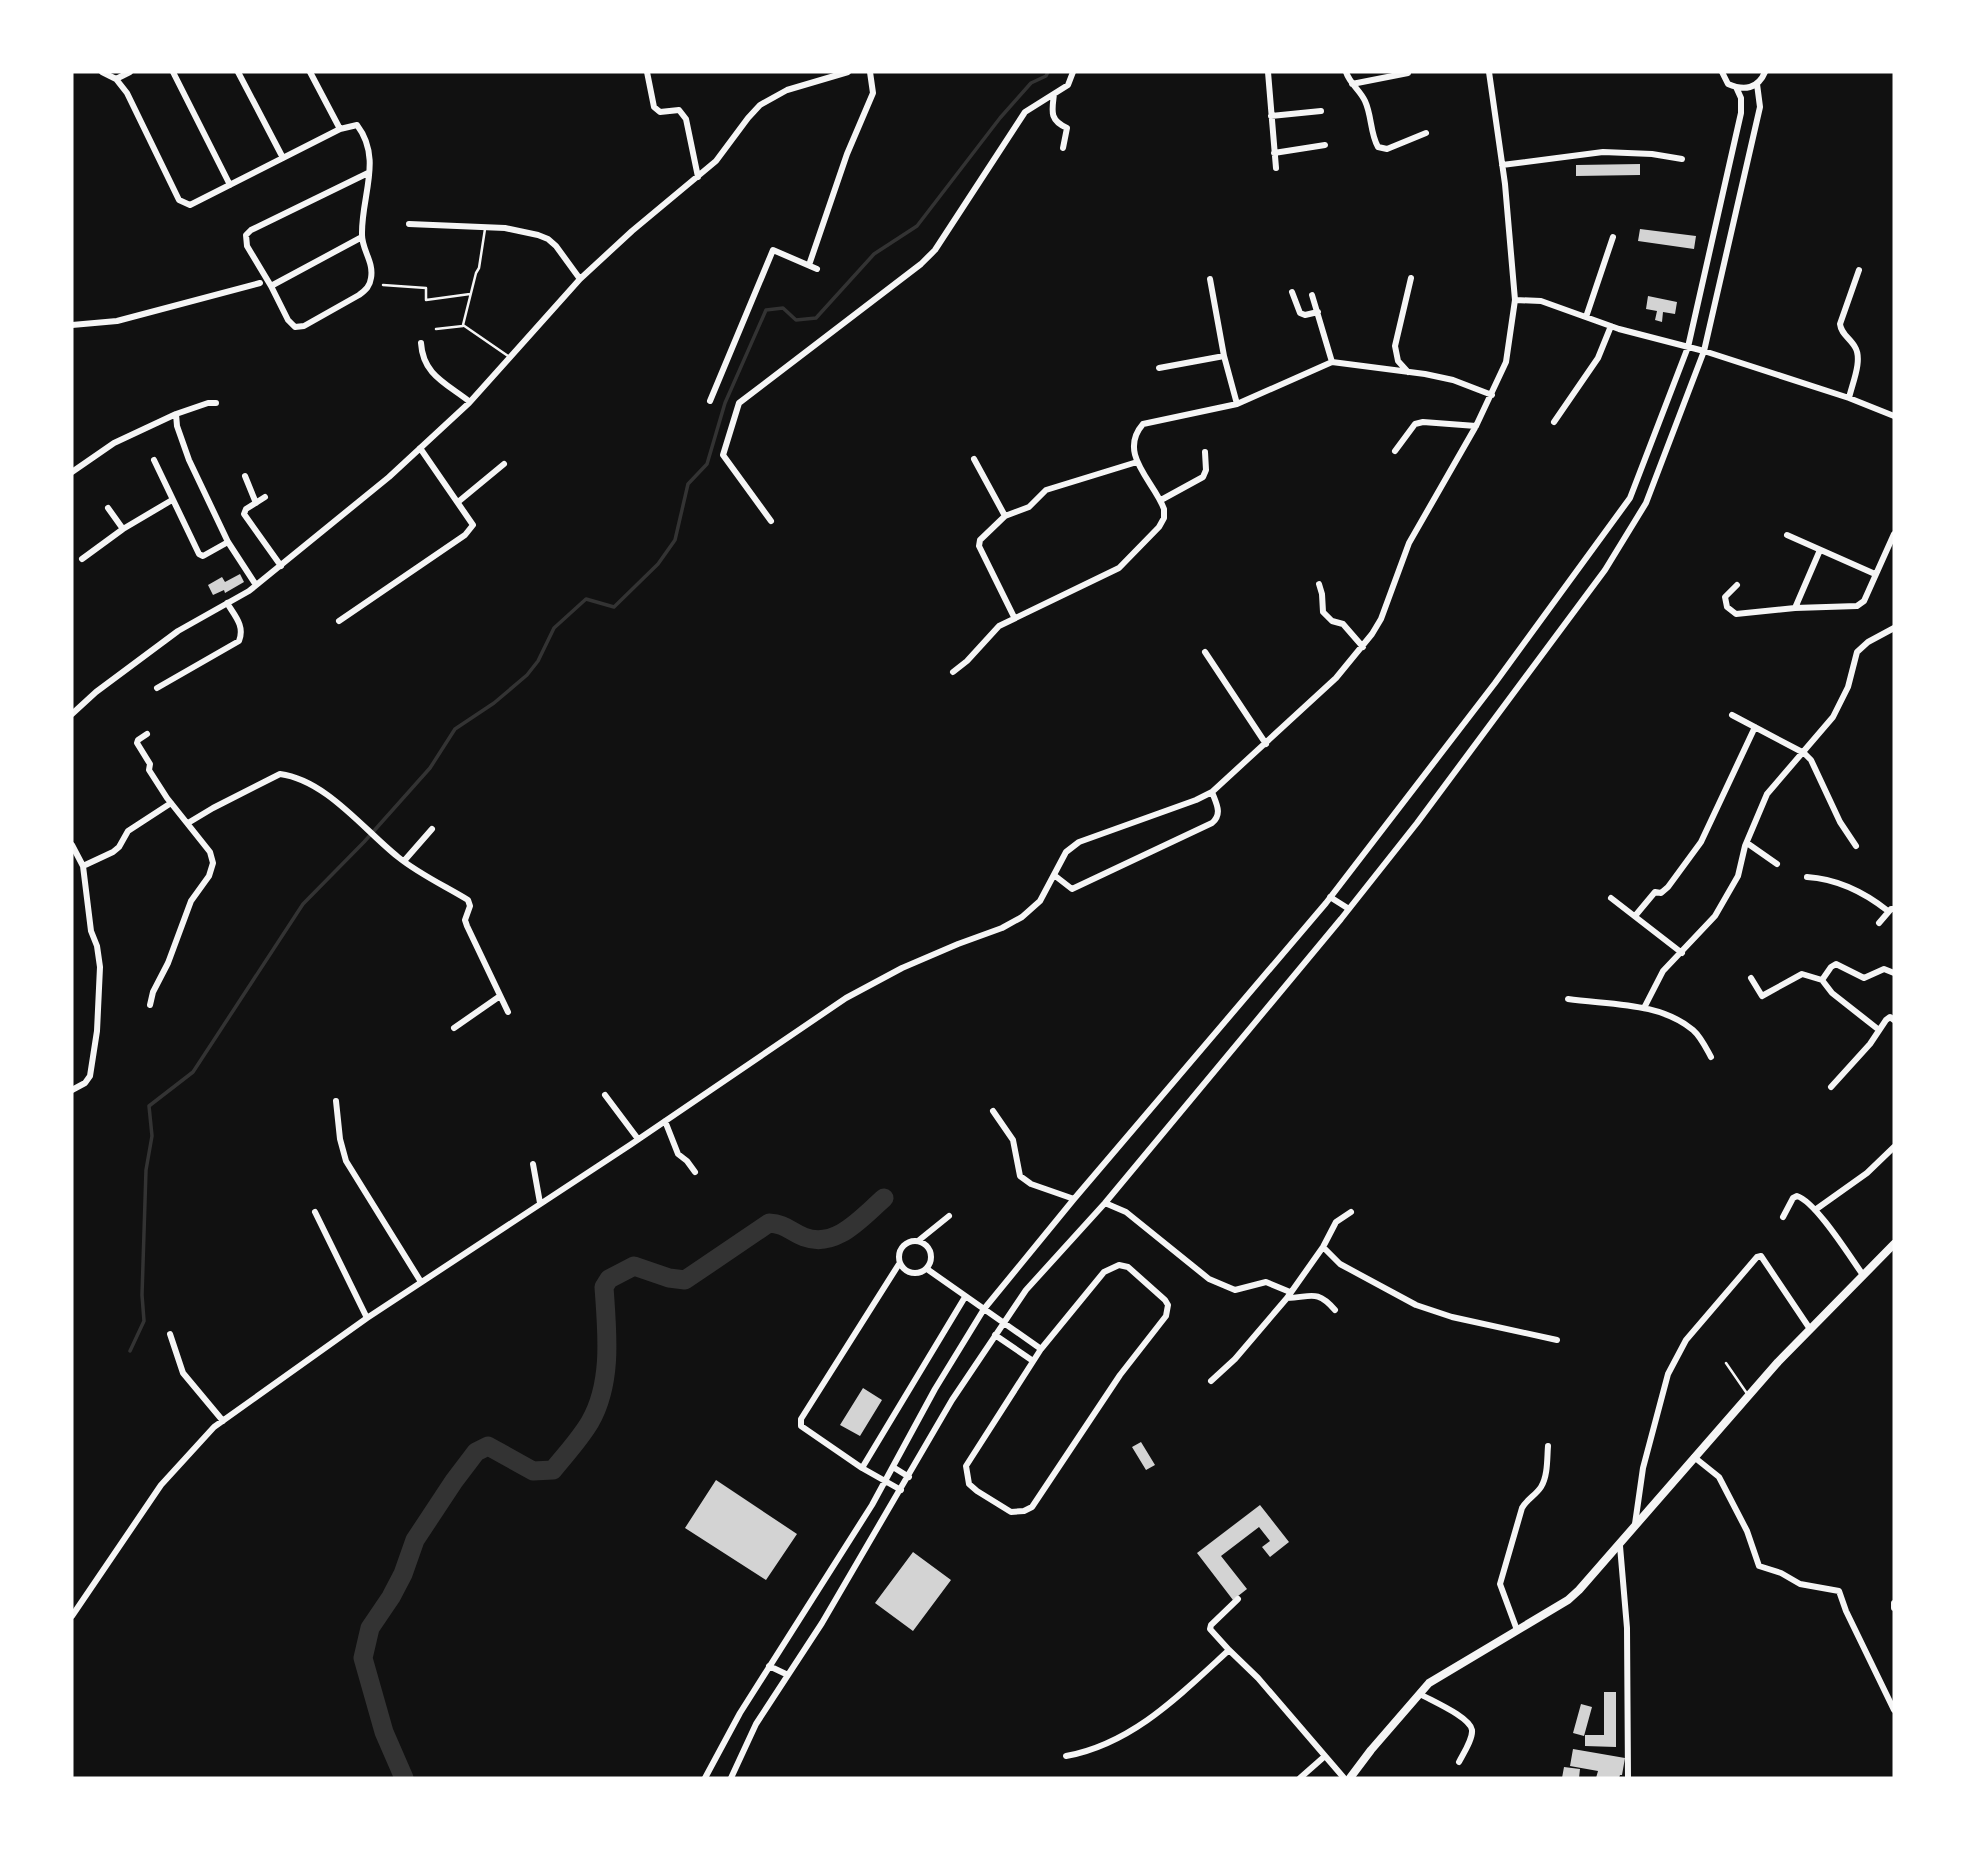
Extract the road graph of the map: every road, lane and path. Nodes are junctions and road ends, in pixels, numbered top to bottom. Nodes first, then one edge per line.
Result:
1 (102, 72) edge
2 (130, 72) edge
3 (173, 72) edge
4 (237, 72) edge
5 (310, 72) edge
6 (647, 72) edge
7 (848, 72) edge
8 (870, 72) edge
9 (1073, 72) edge
10 (1268, 72) edge
11 (1346, 72) edge
12 (1489, 72) edge
13 (1722, 72) edge
14 (1765, 72) edge
15 (1408, 73) edge
16 (116, 79) junction
17 (1352, 84) junction
18 (1757, 84) junction
19 (1736, 87) junction
20 (1054, 94) junction
21 (1321, 111) dead end
22 (1271, 116) junction
23 (340, 129) junction
24 (1426, 133) dead end
25 (1325, 145) dead end
26 (1063, 148) dead end
27 (1275, 153) junction
28 (283, 158) junction
29 (1682, 159) dead end
30 (1502, 165) junction
31 (1276, 167) dead end
32 (368, 173) junction
33 (698, 177) junction
34 (230, 185) junction
35 (409, 224) dead end
36 (485, 228) junction
37 (362, 237) junction
38 (1614, 237) dead end
39 (809, 265) junction
40 (817, 269) dead end
41 (1859, 270) dead end
42 (1411, 278) dead end
43 (580, 279) junction
44 (1210, 279) dead end
45 (260, 283) dead end
46 (383, 285) dead end
47 (271, 286) junction
48 (1292, 292) dead end
49 (470, 294) junction
50 (1312, 295) dead end
51 (1515, 300) junction
52 (1318, 312) junction
53 (1586, 317) junction
54 (72, 325) edge
55 (463, 326) junction
56 (1611, 326) junction
57 (436, 329) dead end
58 (421, 342) dead end
59 (1688, 347) junction
60 (1704, 351) junction
61 (1224, 356) junction
62 (511, 358) junction
63 (1332, 362) junction
64 (1160, 368) dead end
65 (1408, 372) junction
66 (1492, 395) junction
67 (1849, 398) junction
68 (710, 401) dead end
69 (470, 402) junction
70 (216, 403) dead end
71 (1237, 404) junction
72 (176, 414) junction
73 (1894, 416) edge
74 (1554, 422) dead end
75 (1475, 426) junction
76 (420, 449) junction
77 (1395, 451) dead end
78 (1205, 452) dead end
79 (974, 459) dead end
80 (154, 460) dead end
81 (1137, 462) junction
82 (504, 464) dead end
83 (72, 472) edge
84 (244, 476) dead end
85 (265, 497) dead end
86 (172, 500) junction
87 (1161, 500) junction
88 (458, 502) junction
89 (256, 503) junction
90 (108, 508) dead end
91 (1005, 516) junction
92 (771, 521) dead end
93 (123, 528) junction
94 (1894, 534) edge
95 (1787, 535) dead end
96 (228, 542) junction
97 (1820, 550) junction
98 (1891, 550) edge
99 (82, 559) dead end
100 (281, 566) junction
101 (1875, 574) junction
102 (1319, 584) dead end
103 (256, 585) junction
104 (1737, 585) dead end
105 (227, 603) junction
106 (1795, 608) junction
107 (1014, 617) junction
108 (339, 621) dead end
109 (1894, 628) edge
110 (1363, 646) junction
111 (1205, 652) dead end
112 (953, 672) dead end
113 (157, 688) dead end
114 (72, 714) edge
115 (1732, 715) dead end
116 (1755, 727) junction
117 (147, 734) dead end
118 (1266, 744) junction
119 (1804, 752) junction
120 (1212, 792) junction
121 (171, 803) junction
122 (188, 823) junction
123 (432, 829) dead end
124 (1747, 843) junction
125 (72, 845) edge
126 (1856, 846) dead end
127 (404, 861) junction
128 (1777, 864) dead end
129 (83, 866) junction
130 (1054, 876) junction
131 (1807, 877) dead end
132 (1611, 898) dead end
133 (1328, 900) junction
134 (1349, 909) junction
135 (1891, 910) edge
136 (1634, 916) junction
137 (1879, 923) dead end
138 (1682, 953) junction
139 (1894, 974) edge
140 (1751, 978) dead end
141 (1822, 980) junction
142 (500, 996) junction
143 (1568, 999) dead end
144 (150, 1005) dead end
145 (1644, 1008) junction
146 (508, 1012) dead end
147 (1894, 1020) edge
148 (454, 1028) dead end
149 (1879, 1030) junction
150 (1711, 1057) dead end
151 (1831, 1087) dead end
152 (72, 1090) edge
153 (604, 1095) dead end
154 (336, 1101) dead end
155 (993, 1111) dead end
156 (665, 1121) junction
157 (638, 1139) junction
158 (1894, 1147) edge
159 (533, 1164) dead end
160 (695, 1172) dead end
161 (1074, 1199) junction
162 (541, 1203) junction
163 (1105, 1203) junction
164 (1815, 1210) junction
165 (315, 1212) dead end
166 (1351, 1212) dead end
167 (949, 1216) dead end
168 (1783, 1217) dead end
169 (918, 1241) junction
170 (1894, 1244) edge
171 (1323, 1247) junction
172 (899, 1264) junction
173 (927, 1269) junction
174 (1863, 1275) junction
175 (421, 1282) junction
176 (1288, 1295) junction
177 (965, 1297) junction
178 (984, 1310) junction
179 (1335, 1310) dead end
180 (367, 1318) junction
181 (1003, 1322) junction
182 (1810, 1329) junction
183 (170, 1334) dead end
184 (995, 1335) junction
185 (1557, 1340) dead end
186 (1041, 1349) junction
187 (1033, 1361) junction
188 (1726, 1363) dead end
189 (1211, 1381) dead end
190 (1748, 1395) junction
191 (223, 1421) junction
192 (1548, 1446) dead end
193 (1694, 1457) junction
194 (893, 1467) junction
195 (862, 1468) junction
196 (909, 1477) junction
197 (885, 1482) junction
198 (901, 1490) junction
199 (1634, 1526) junction
200 (1620, 1546) junction
201 (1238, 1599) dead end
202 (74, 1604) edge
203 (72, 1616) edge
204 (1517, 1630) junction
205 (1228, 1650) junction
206 (769, 1666) junction
207 (788, 1675) junction
208 (1420, 1694) junction
209 (1894, 1710) edge
210 (1066, 1756) dead end
211 (1325, 1756) junction
212 (1459, 1762) dead end
213 (705, 1778) edge
214 (731, 1778) edge
215 (1300, 1778) edge
216 (1345, 1778) edge
217 (1350, 1778) edge
218 (1628, 1778) edge

1 - 16 street
2 - 16 street
3 - 34 street
4 - 28 street
5 - 23 street
6 - 33 street
7 - 33 street
8 - 39 street
9 - 20 street
10 - 22 street
11 - 17 street
12 - 30 street
13 - 19 street
14 - 18 street
15 - 17 street
16 - 34 street
17 - 24 street
18 - 19 street
18 - 60 street
19 - 59 street
20 - 26 street
20 - 92 street
21 - 22 street
22 - 27 street
23 - 28 street
23 - 32 street
25 - 27 street
27 - 31 street
28 - 34 street
29 - 30 street
30 - 51 street
32 - 37 street
32 - 47 street
33 - 43 street
35 - 36 street
36 - 43 street
36 - 49 lane
37 - 47 street
37 - 47 street
38 - 53 street
39 - 40 street
39 - 68 street
41 - 67 street
42 - 65 street
43 - 62 street
44 - 61 street
45 - 54 street
46 - 49 lane
48 - 52 street
49 - 55 lane
50 - 52 street
51 - 53 street
51 - 66 street
52 - 63 street
53 - 56 street
55 - 57 lane
55 - 62 lane
56 - 59 street
56 - 74 street
58 - 69 street
59 - 60 street
59 - 133 street
60 - 67 street
60 - 134 street
61 - 64 street
61 - 71 street
62 - 69 street
63 - 65 street
63 - 71 street
65 - 66 street
66 - 75 street
67 - 73 street
69 - 76 street
70 - 72 street
71 - 81 street
72 - 83 street
72 - 96 street
75 - 77 street
75 - 110 street
76 - 88 street
76 - 100 street
78 - 87 street
79 - 91 street
80 - 86 street
81 - 87 street
81 - 91 street
82 - 88 street
84 - 89 street
85 - 89 street
86 - 93 street
86 - 96 street
87 - 107 street
88 - 108 street
89 - 100 street
90 - 93 street
91 - 107 street
93 - 99 street
94 - 98 street
95 - 97 street
96 - 103 street
97 - 101 street
97 - 106 street
98 - 101 street
100 - 103 street
101 - 106 street
102 - 110 street
103 - 105 street
104 - 106 street
105 - 113 street
105 - 114 street
107 - 112 street
109 - 119 street
110 - 118 street
111 - 118 street
115 - 116 street
116 - 119 street
116 - 136 street
117 - 121 street
118 - 120 street
119 - 124 street
119 - 126 street
120 - 130 street
120 - 130 street
121 - 122 street
121 - 129 street
122 - 127 street
122 - 144 street
123 - 127 street
124 - 128 street
124 - 138 street
125 - 129 street
127 - 142 street
129 - 152 street
130 - 156 street
131 - 135 street
132 - 136 street
133 - 134 street
133 - 161 street
134 - 163 street
135 - 137 street
136 - 138 street
138 - 145 street
139 - 141 street
140 - 141 street
141 - 149 street
142 - 146 street
142 - 148 street
143 - 145 street
145 - 150 street
147 - 149 street
149 - 151 street
153 - 157 street
154 - 175 street
155 - 161 street
156 - 157 street
156 - 160 street
157 - 162 street
158 - 164 street
159 - 162 street
161 - 178 street
162 - 175 street
163 - 176 street
163 - 181 street
164 - 168 street
164 - 174 street
165 - 180 street
166 - 171 street
167 - 169 street
169 - 172 street
169 - 173 street
170 - 174 street
171 - 176 street
171 - 185 street
172 - 173 street
172 - 195 street
173 - 177 street
174 - 182 street
175 - 180 street
176 - 179 street
176 - 189 street
177 - 178 street
177 - 195 street
178 - 181 street
178 - 194 street
180 - 191 street
181 - 184 street
181 - 186 street
182 - 190 street
182 - 199 street
183 - 191 street
184 - 187 street
184 - 196 street
186 - 187 street
186 - 187 street
188 - 190 lane
190 - 193 street
191 - 202 street
192 - 204 street
193 - 199 street
193 - 209 street
194 - 196 street
194 - 197 street
195 - 197 street
196 - 198 street
197 - 198 street
197 - 206 street
198 - 207 street
199 - 200 street
200 - 204 street
200 - 218 street
201 - 205 street
202 - 203 street
204 - 208 street
205 - 210 street
205 - 211 street
206 - 207 street
206 - 213 street
207 - 214 street
208 - 212 street
208 - 217 street
211 - 215 street
211 - 216 street

